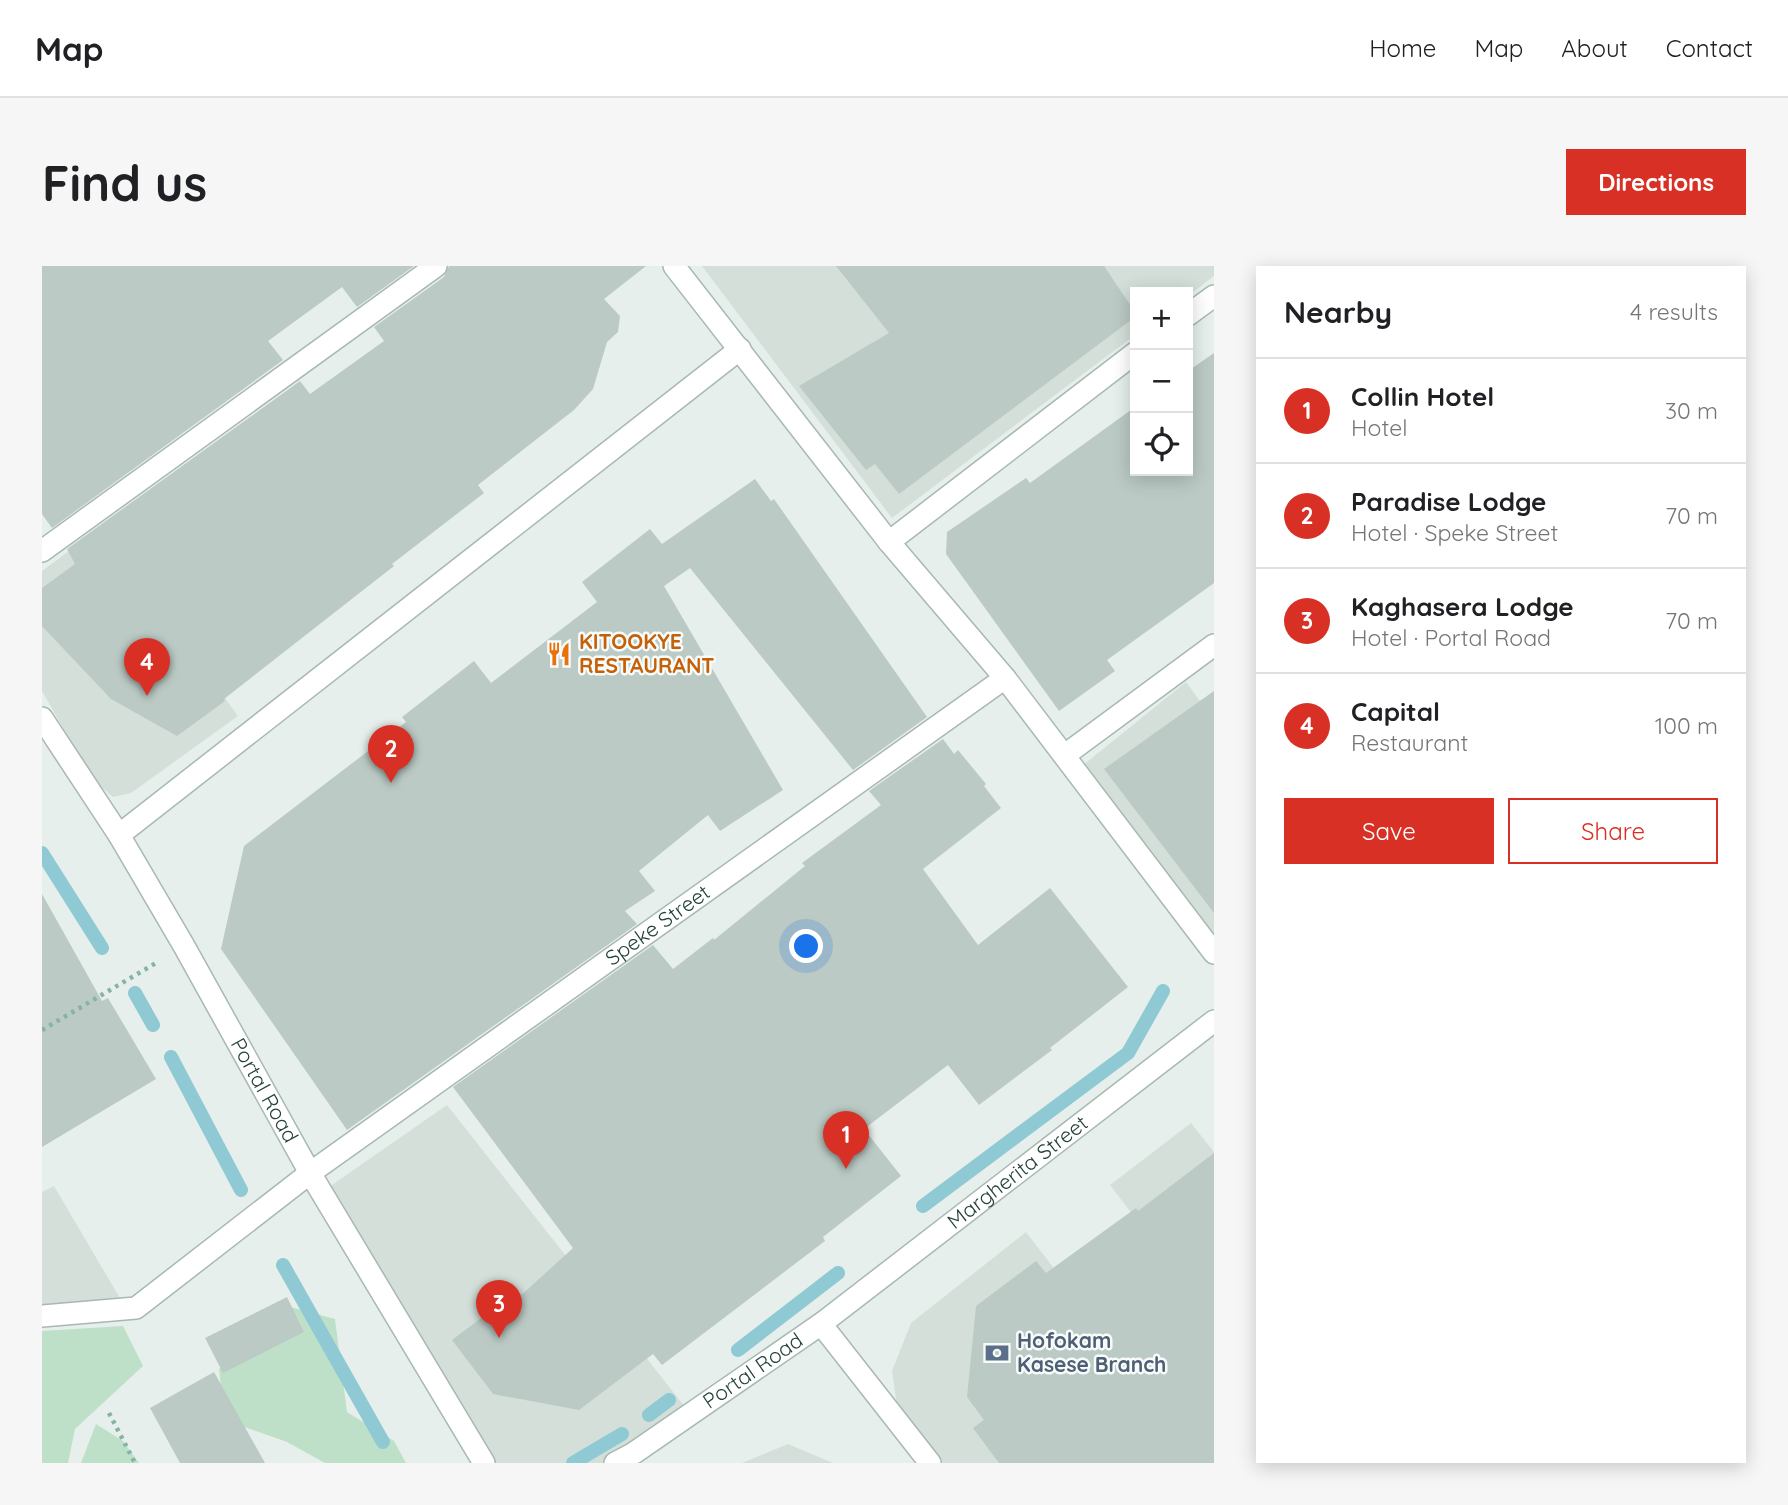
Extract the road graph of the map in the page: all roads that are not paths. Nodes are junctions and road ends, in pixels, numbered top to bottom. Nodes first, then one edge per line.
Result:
1 (436, 266) edge
2 (674, 266) edge
3 (1214, 296) edge
4 (1193, 311) edge
5 (740, 349) junction
6 (1130, 357) edge
7 (889, 542) junction
8 (42, 551) edge
9 (1214, 645) edge
10 (1005, 678) junction
11 (42, 718) edge
12 (1065, 755) junction
13 (119, 835) junction
14 (1214, 953) edge
15 (1214, 1021) edge
16 (310, 1173) junction
17 (42, 1316) edge
18 (821, 1324) junction
19 (636, 1458) edge
20 (484, 1463) edge
21 (615, 1463) edge
22 (930, 1463) edge

1 - 8 street
2 - 5 street
3 - 4 street
5 - 7 street
5 - 13 street
6 - 7 street
7 - 10 street
9 - 12 street
10 - 12 street
10 - 16 street, Speke Street
11 - 13 street, Portal Road
12 - 14 street
13 - 16 street, Portal Road
15 - 18 street, Margherita Street
16 - 17 street, Speke Street
16 - 20 street, Portal Road
18 - 19 street, Portal Road
18 - 22 street
19 - 21 street, Portal Road

